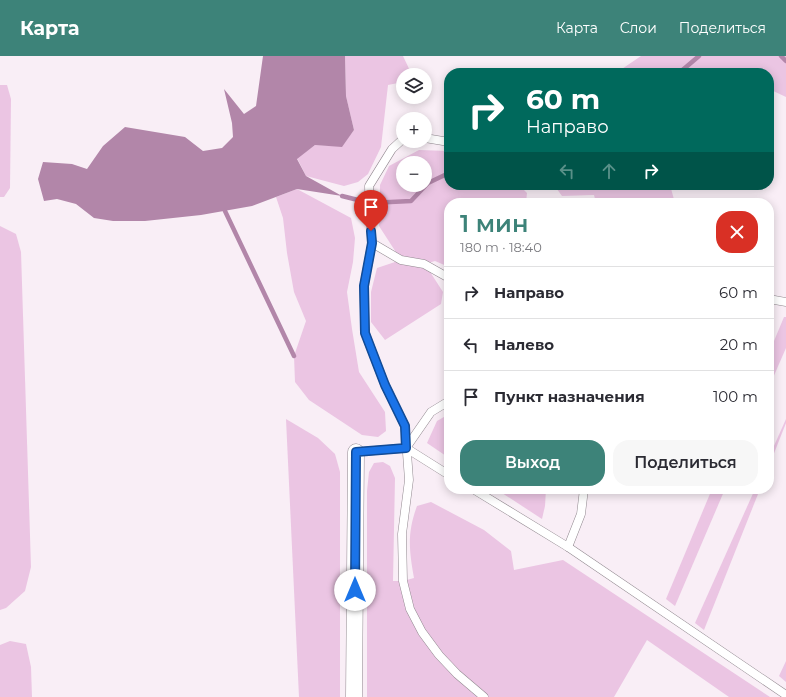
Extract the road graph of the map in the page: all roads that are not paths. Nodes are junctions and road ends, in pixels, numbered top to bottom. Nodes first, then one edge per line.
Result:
1 (432, 139) edge
2 (444, 141) edge
3 (396, 145) edge
4 (372, 243) junction
5 (444, 275) edge
6 (774, 300) edge
7 (786, 302) edge
8 (444, 404) edge
9 (406, 448) junction
10 (356, 452) joint
11 (444, 471) edge
12 (481, 494) edge
13 (583, 494) edge
14 (568, 547) junction
15 (786, 695) edge
16 (354, 697) edge
17 (484, 697) edge

1 - 2 lane
3 - 4 lane
4 - 5 lane
4 - 9 lane
6 - 7 lane
8 - 9 lane
9 - 10 lane
9 - 11 lane
9 - 17 lane
10 - 16 street
12 - 14 lane
13 - 14 lane
14 - 15 lane

